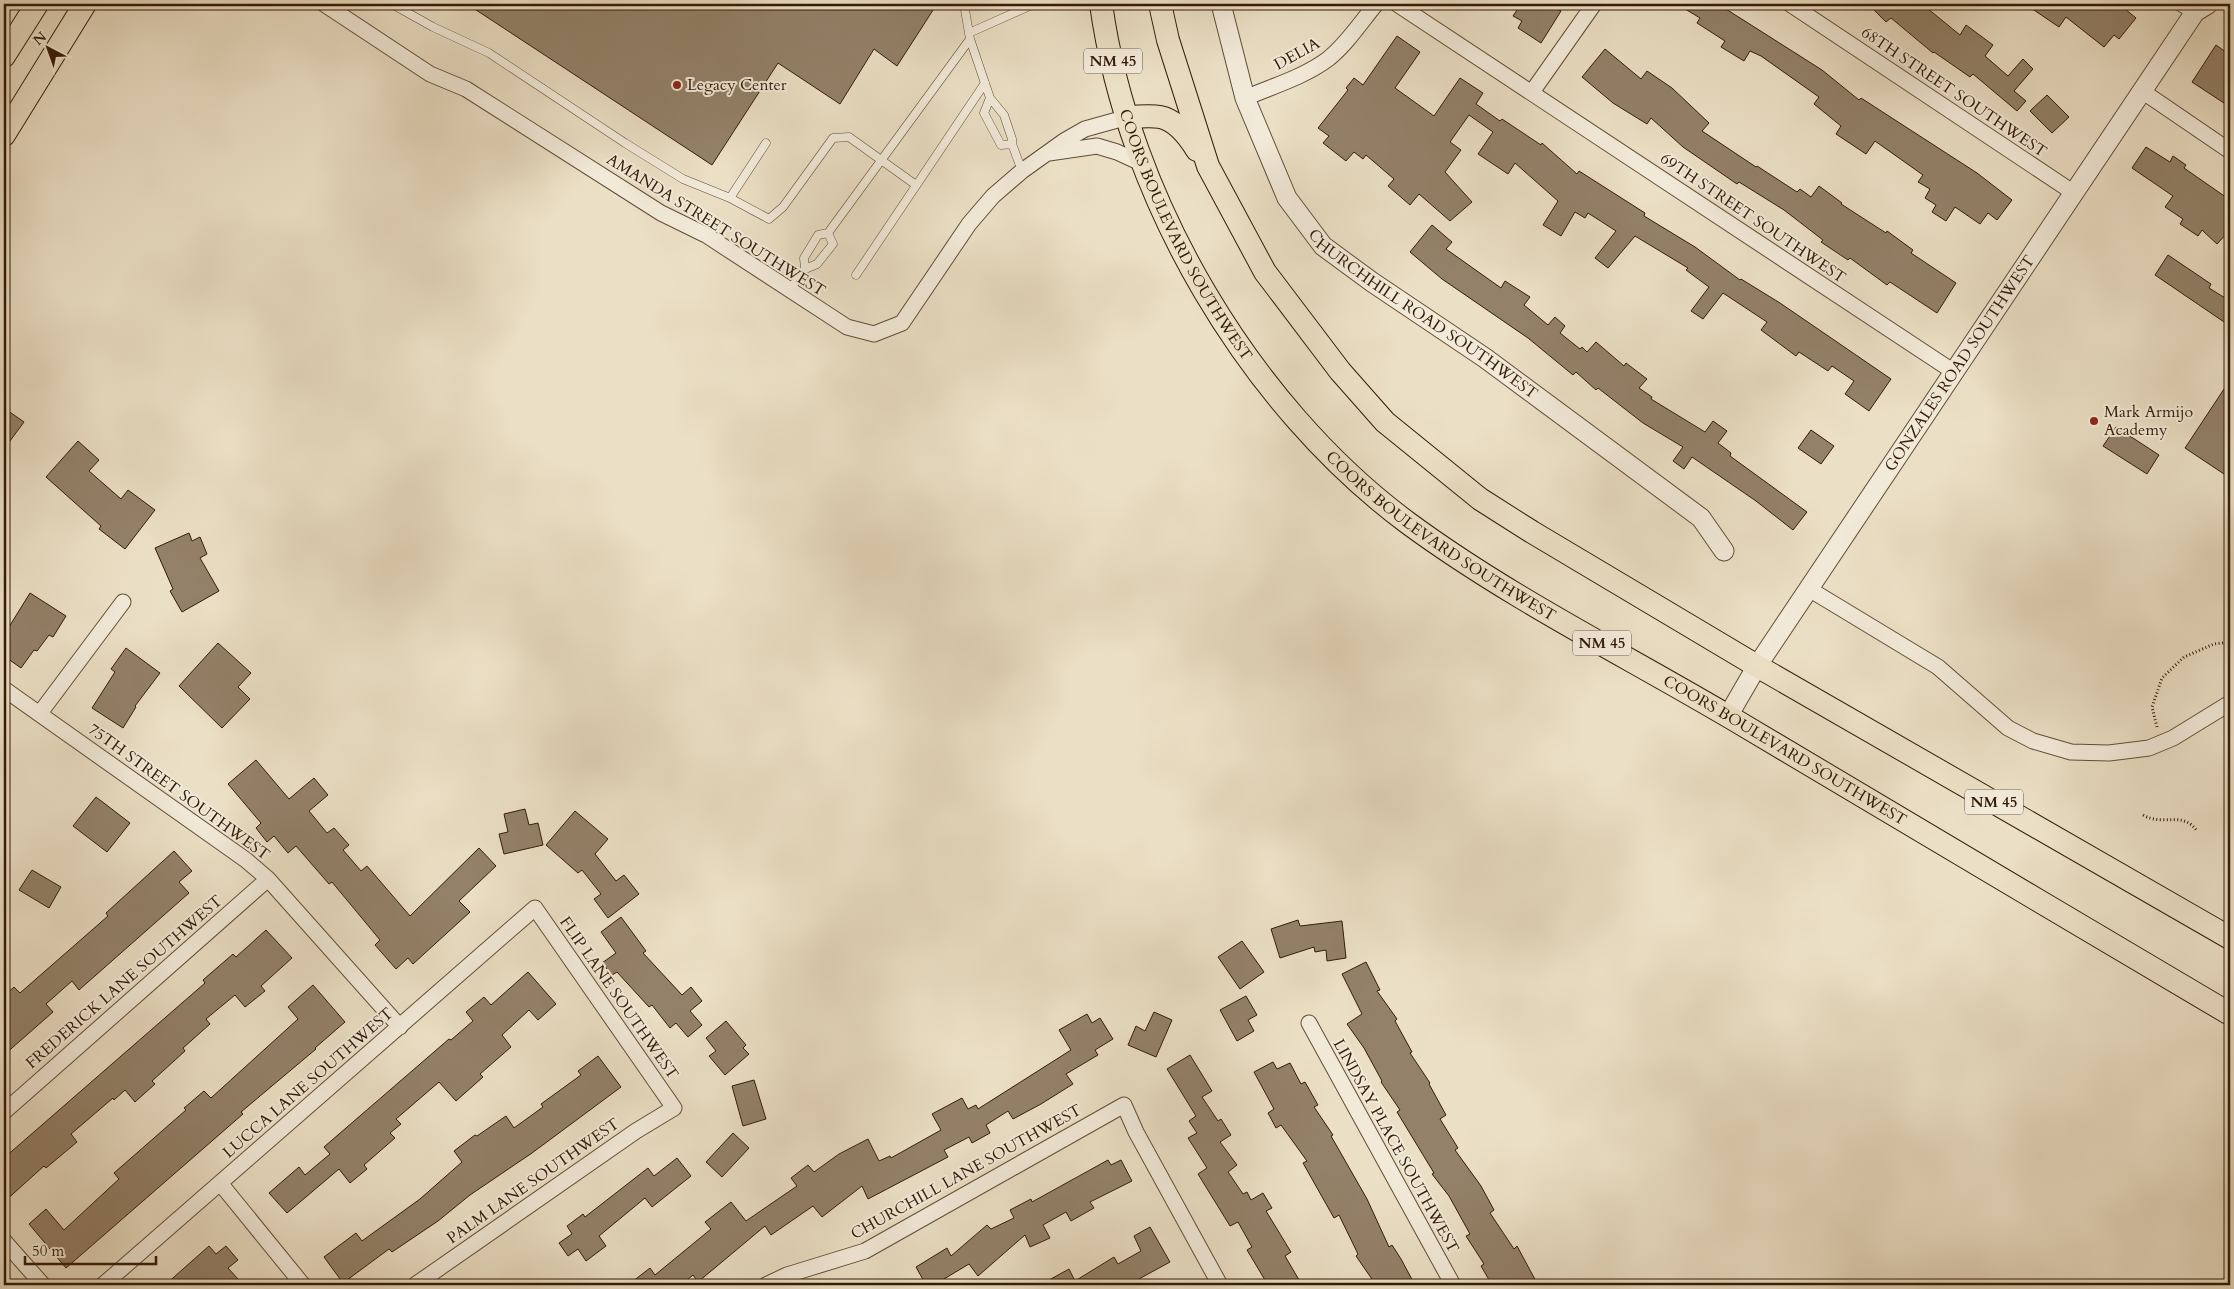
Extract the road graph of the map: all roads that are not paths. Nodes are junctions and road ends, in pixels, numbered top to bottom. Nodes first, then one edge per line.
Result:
1 (36, 4) edge
2 (85, 4) edge
3 (324, 4) edge
4 (392, 4) edge
5 (964, 4) edge
6 (1034, 4) edge
7 (1101, 4) edge
8 (1160, 4) edge
9 (1221, 4) edge
10 (1376, 4) edge
11 (1397, 4) edge
12 (1594, 4) edge
13 (1790, 4) edge
14 (2195, 6) edge
15 (970, 36) junction
16 (4, 56) edge
17 (985, 83) junction
18 (2142, 90) junction
19 (1532, 92) junction
20 (990, 98) junction
21 (1245, 98) junction
22 (1128, 117) junction
23 (4, 134) edge
24 (766, 143) dead end
25 (1012, 144) junction
26 (2230, 151) edge
27 (1049, 153) junction
28 (880, 161) junction
29 (1143, 164) junction
30 (1208, 166) junction
31 (1022, 171) junction
32 (916, 185) junction
33 (2074, 193) junction
34 (730, 198) junction
35 (828, 233) junction
36 (805, 269) junction
37 (856, 275) dead end
38 (790, 289) junction
39 (1954, 372) junction
40 (1724, 551) dead end
41 (1809, 589) junction
42 (123, 602) dead end
43 (1758, 666) junction
44 (4, 689) edge
45 (2230, 703) edge
46 (40, 713) junction
47 (1728, 716) junction
48 (268, 879) junction
49 (535, 908) joint
50 (2230, 938) edge
51 (2230, 1014) edge
52 (1309, 1023) dead end
53 (400, 1026) junction
54 (674, 1108) joint
55 (4, 1112) edge
56 (220, 1183) junction
57 (4, 1241) edge
58 (791, 1280) edge
59 (43, 1285) edge
60 (103, 1285) edge
61 (303, 1285) edge
62 (415, 1285) edge
63 (766, 1285) edge
64 (1218, 1285) edge
65 (1453, 1285) edge

1 - 16 main road
2 - 23 main road
3 - 38 street, AMANDA STREET SOUTHWEST
4 - 34 lane
5 - 15 lane
6 - 15 lane
7 - 22 main road, COORS BOULEVARD SOUTHWEST / NM 45
8 - 30 main road, NM 45
9 - 21 street, CHURCHHILL ROAD SOUTHWEST
10 - 21 street, DELIA
11 - 19 street
12 - 19 street
13 - 33 street, 68TH STREET SOUTHWEST
14 - 18 street, GONZALES ROAD SOUTHWEST
15 - 17 lane
15 - 28 lane
17 - 20 lane
17 - 32 lane
18 - 26 street
18 - 33 street, GONZALES ROAD SOUTHWEST
19 - 39 street, 69TH STREET SOUTHWEST
20 - 25 lane
20 - 25 lane
21 - 40 street, CHURCHHILL ROAD SOUTHWEST
22 - 27 street, AMANDA STREET SOUTHWEST
22 - 29 main road, COORS BOULEVARD SOUTHWEST / NM 45
22 - 30 main road
24 - 34 lane
25 - 31 lane
27 - 29 street, AMANDA STREET SOUTHWEST
27 - 31 street, AMANDA STREET SOUTHWEST
28 - 32 lane
28 - 34 lane
28 - 35 lane
29 - 47 main road, COORS BOULEVARD SOUTHWEST / NM 45
30 - 43 main road, NM 45
31 - 38 street, AMANDA STREET SOUTHWEST
32 - 37 lane
33 - 39 street, GONZALES ROAD SOUTHWEST
35 - 36 lane
35 - 36 lane
36 - 38 lane
39 - 41 street, GONZALES ROAD SOUTHWEST
41 - 43 street, GONZALES ROAD SOUTHWEST
41 - 45 street
42 - 46 street
43 - 47 street, GONZALES ROAD SOUTHWEST
43 - 50 main road, NM 45
44 - 46 street, 75TH STREET SOUTHWEST
46 - 48 street, 75TH STREET SOUTHWEST
47 - 51 main road, COORS BOULEVARD SOUTHWEST / NM 45
48 - 53 street, 75TH STREET SOUTHWEST
48 - 55 street, FREDERICK LANE SOUTHWEST
49 - 53 street, LUCCA LANE SOUTHWEST
49 - 54 street, FLIP LANE SOUTHWEST
52 - 65 street, LINDSAY PLACE SOUTHWEST
53 - 56 street, LUCCA LANE SOUTHWEST
54 - 62 street, PALM LANE SOUTHWEST
56 - 60 street, LUCCA LANE SOUTHWEST
56 - 61 street
57 - 59 street
58 - 63 street, CHURCHILL LANE SOUTHWEST
58 - 64 street, CHURCHILL LANE SOUTHWEST

